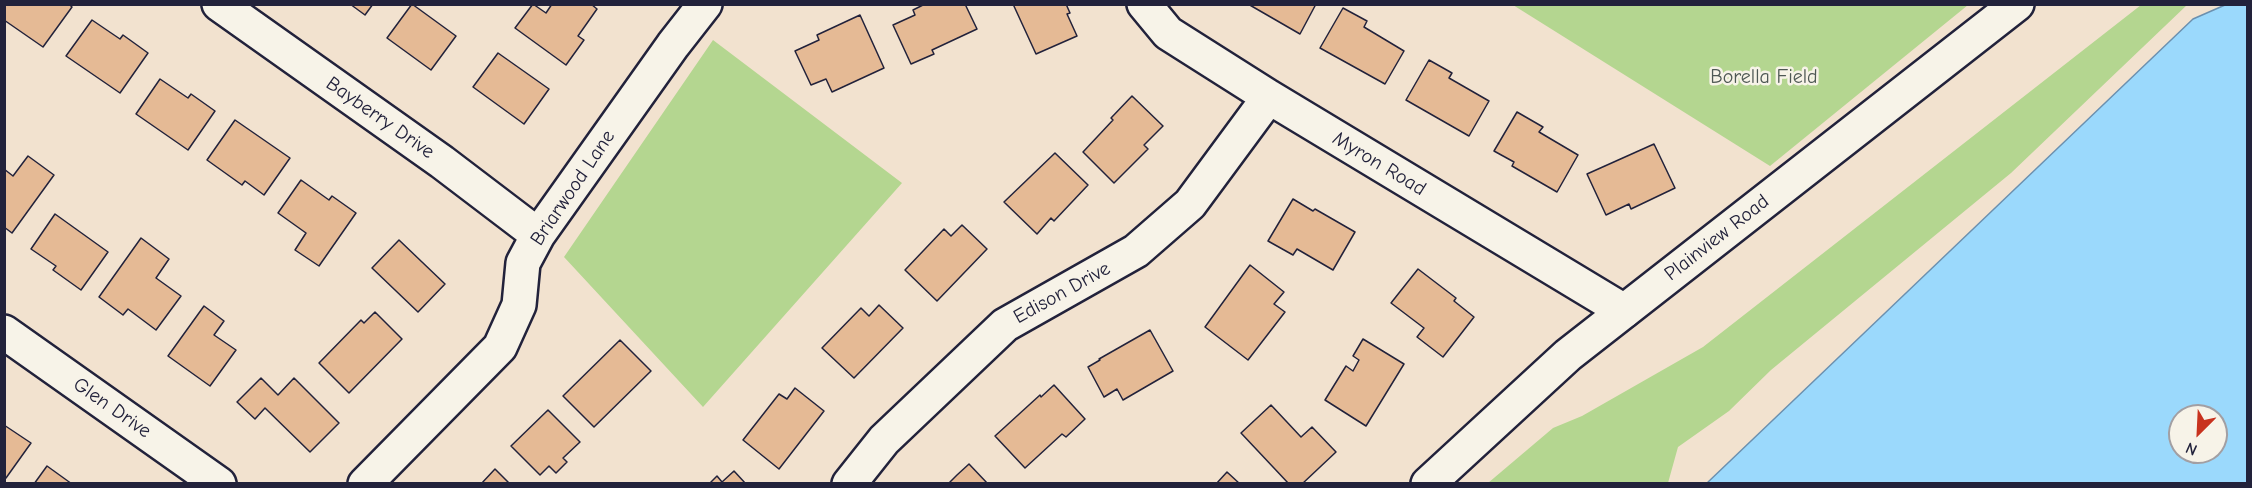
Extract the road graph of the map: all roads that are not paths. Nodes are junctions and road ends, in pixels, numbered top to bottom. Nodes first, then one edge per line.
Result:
1 (219, 4) edge
2 (705, 4) edge
3 (1144, 4) edge
4 (2017, 4) edge
5 (1269, 97) junction
6 (538, 235) junction
7 (1624, 311) junction
8 (4, 332) edge
9 (219, 483) edge
10 (365, 483) edge
11 (849, 483) edge
12 (1428, 483) edge

1 - 6 street, Bayberry Drive
2 - 6 street, Briarwood Lane
3 - 5 street, Myron Road
4 - 7 street, Plainview Road
5 - 7 street, Myron Road
5 - 11 street, Edison Drive
6 - 10 street, Briarwood Lane
7 - 12 street, Plainview Road
8 - 9 street, Glen Drive

